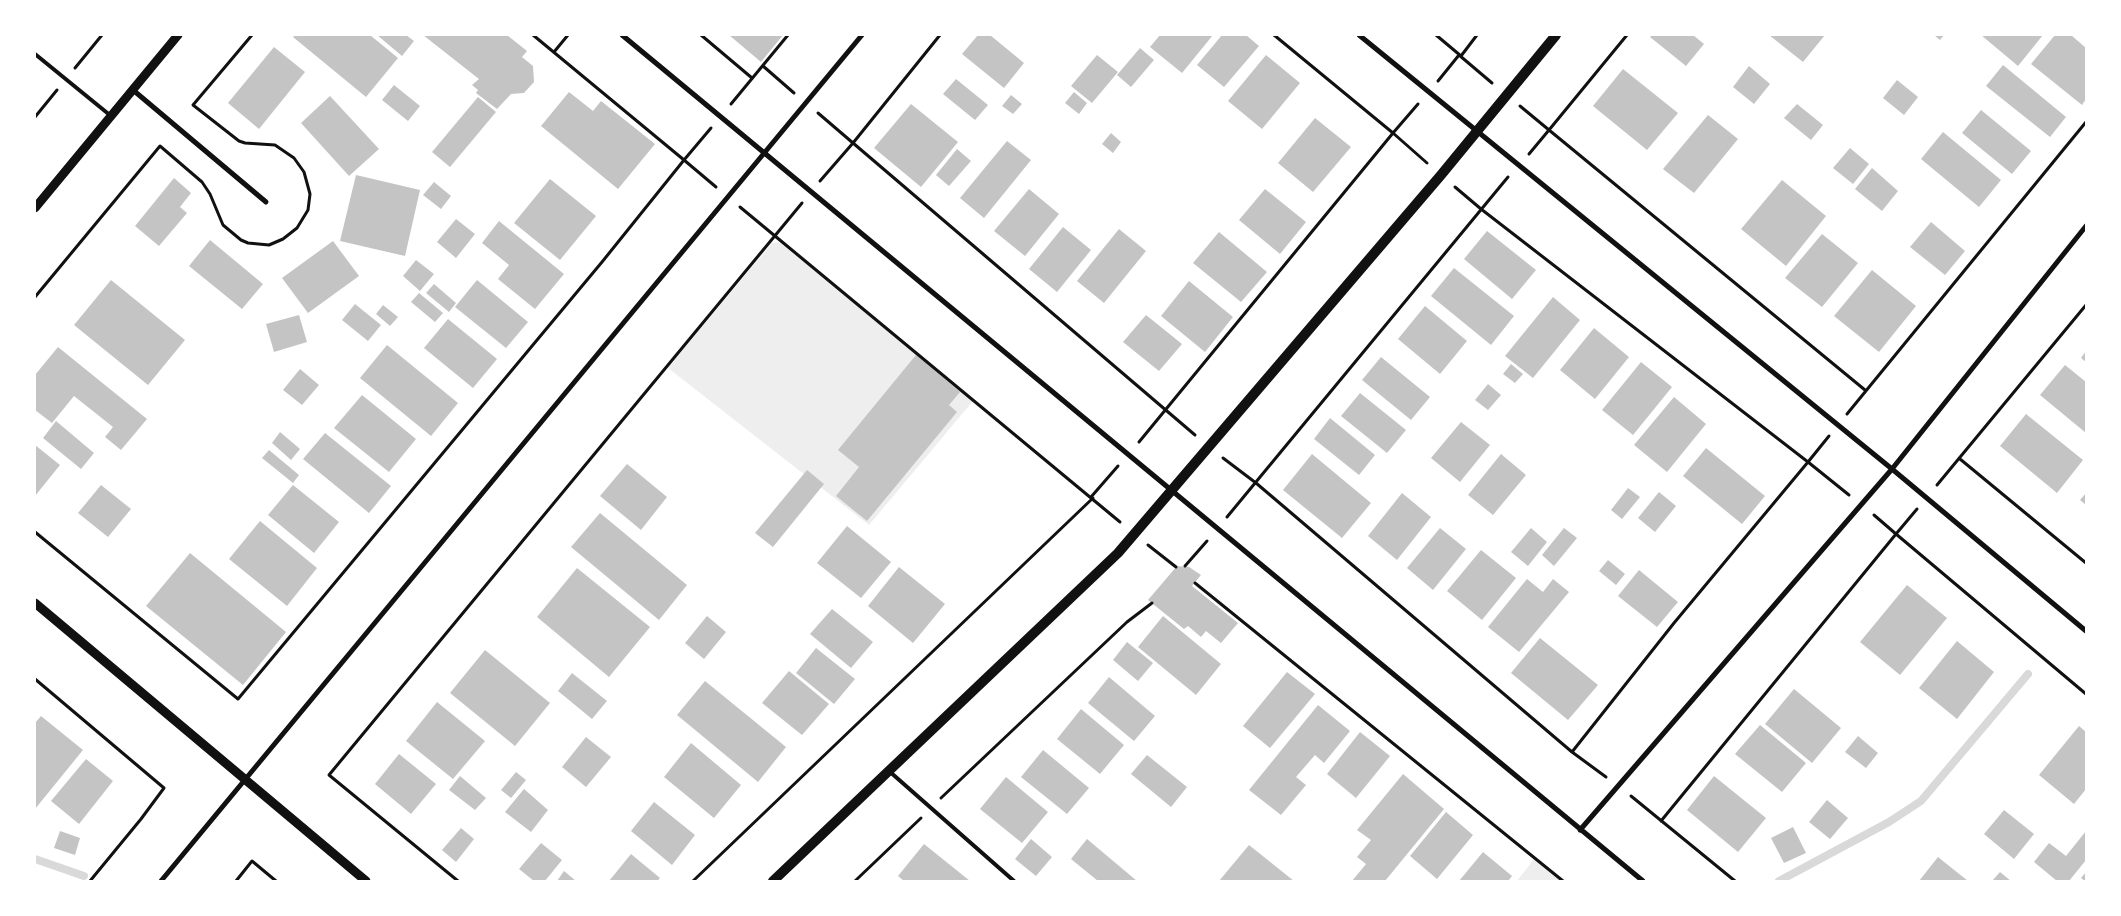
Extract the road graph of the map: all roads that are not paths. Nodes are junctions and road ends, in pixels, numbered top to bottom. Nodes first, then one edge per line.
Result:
1 (178, 35) edge
2 (622, 35) edge
3 (862, 35) edge
4 (1359, 35) edge
5 (1556, 35) edge
6 (35, 54) edge
7 (133, 90) junction
8 (111, 116) junction
9 (1477, 132) junction
10 (765, 153) junction
11 (266, 202) dead end
12 (35, 208) edge
13 (2086, 226) edge
14 (1892, 469) junction
15 (1173, 491) junction
16 (35, 603) edge
17 (2086, 631) edge
18 (889, 771) junction
19 (245, 780) junction
20 (1580, 830) junction
21 (161, 881) edge
22 (366, 881) edge
23 (774, 881) edge
24 (1014, 881) edge
25 (1643, 881) edge

1 - 7 street
2 - 10 street
3 - 10 street
4 - 9 street
5 - 9 main road
6 - 8 lane
7 - 8 street
7 - 11 street
8 - 12 street
9 - 14 street
9 - 15 main road
10 - 15 street
10 - 19 street
13 - 14 street
14 - 17 street
14 - 20 street
15 - 18 main road
15 - 20 street
16 - 19 street
18 - 23 main road
18 - 24 lane
19 - 21 street
19 - 22 street
20 - 25 street

